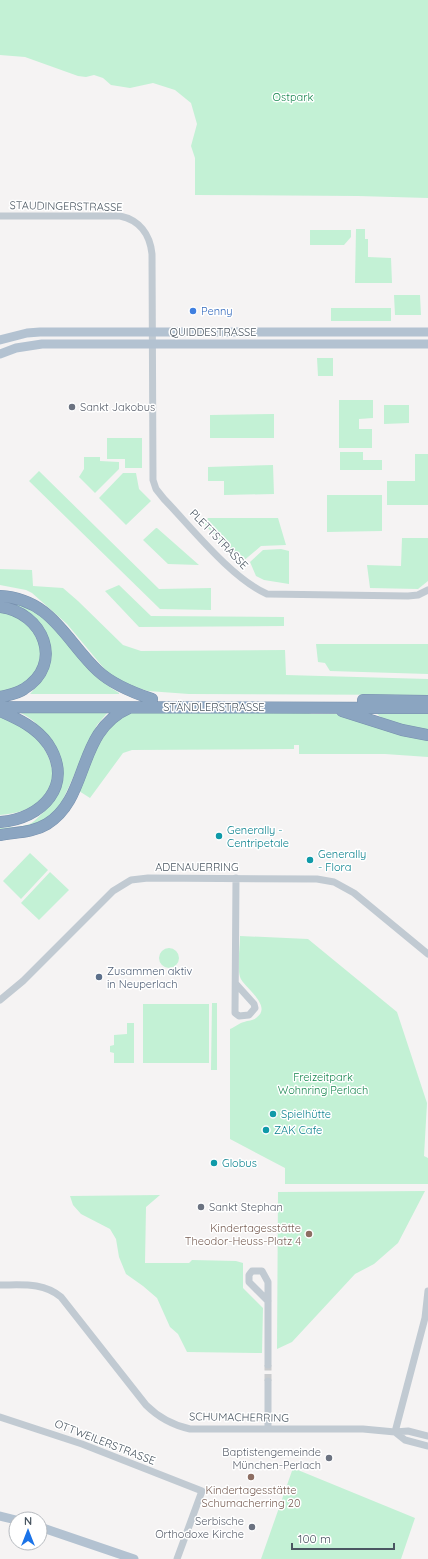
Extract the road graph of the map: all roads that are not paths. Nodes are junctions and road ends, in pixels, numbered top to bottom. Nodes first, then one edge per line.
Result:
1 (0, 216) edge
2 (152, 332) junction
3 (428, 332) edge
4 (0, 340) edge
5 (152, 344) junction
6 (428, 344) edge
7 (0, 354) edge
8 (428, 590) edge
9 (0, 596) edge
10 (0, 607) edge
11 (0, 698) edge
12 (152, 700) junction
13 (428, 700) edge
14 (0, 707) edge
15 (132, 707) junction
16 (337, 707) junction
17 (428, 708) edge
18 (0, 711) edge
19 (428, 735) edge
20 (0, 822) edge
21 (1, 835) edge
22 (236, 878) junction
23 (420, 946) junction
24 (428, 949) edge
25 (428, 954) edge
26 (236, 984) dead end
27 (0, 1000) edge
28 (0, 1285) edge
29 (428, 1291) edge
30 (268, 1301) dead end
31 (426, 1317) edge
32 (268, 1365) tunnel mouth
33 (268, 1381) tunnel mouth
34 (0, 1417) edge
35 (268, 1429) junction
36 (395, 1432) junction
37 (428, 1436) edge
38 (428, 1446) edge
39 (48, 1530) edge
40 (134, 1559) edge
41 (177, 1559) edge

1 - 2 street, STAUDINGERSTRASSE
2 - 3 main road, QUIDDESTRASSE
2 - 4 main road, QUIDDESTRASSE
2 - 5 street, PLETTSTRASSE
5 - 6 main road, QUIDDESTRASSE
5 - 7 main road, QUIDDESTRASSE
5 - 8 street, PLETTSTRASSE
9 - 12 highway
10 - 11 highway
11 - 12 highway, STÄNDLERSTRASSE
12 - 13 highway, STÄNDLERSTRASSE
14 - 15 highway, STÄNDLERSTRASSE
15 - 16 highway, STÄNDLERSTRASSE
15 - 21 highway
16 - 17 highway, STÄNDLERSTRASSE
16 - 19 highway
18 - 20 highway
22 - 23 street, ADENAUERRING
22 - 26 street
22 - 27 street, ADENAUERRING
23 - 24 street, ADENAUERRING
23 - 25 street, ADENAUERRING
28 - 35 street, SCHUMACHERRING
29 - 31 street
30 - 32 street
31 - 36 street
33 - 35 street
34 - 41 street, OTTWEILERSTRASSE
35 - 36 street, SCHUMACHERRING
36 - 37 street, SCHUMACHERRING
36 - 38 street
39 - 40 main road

